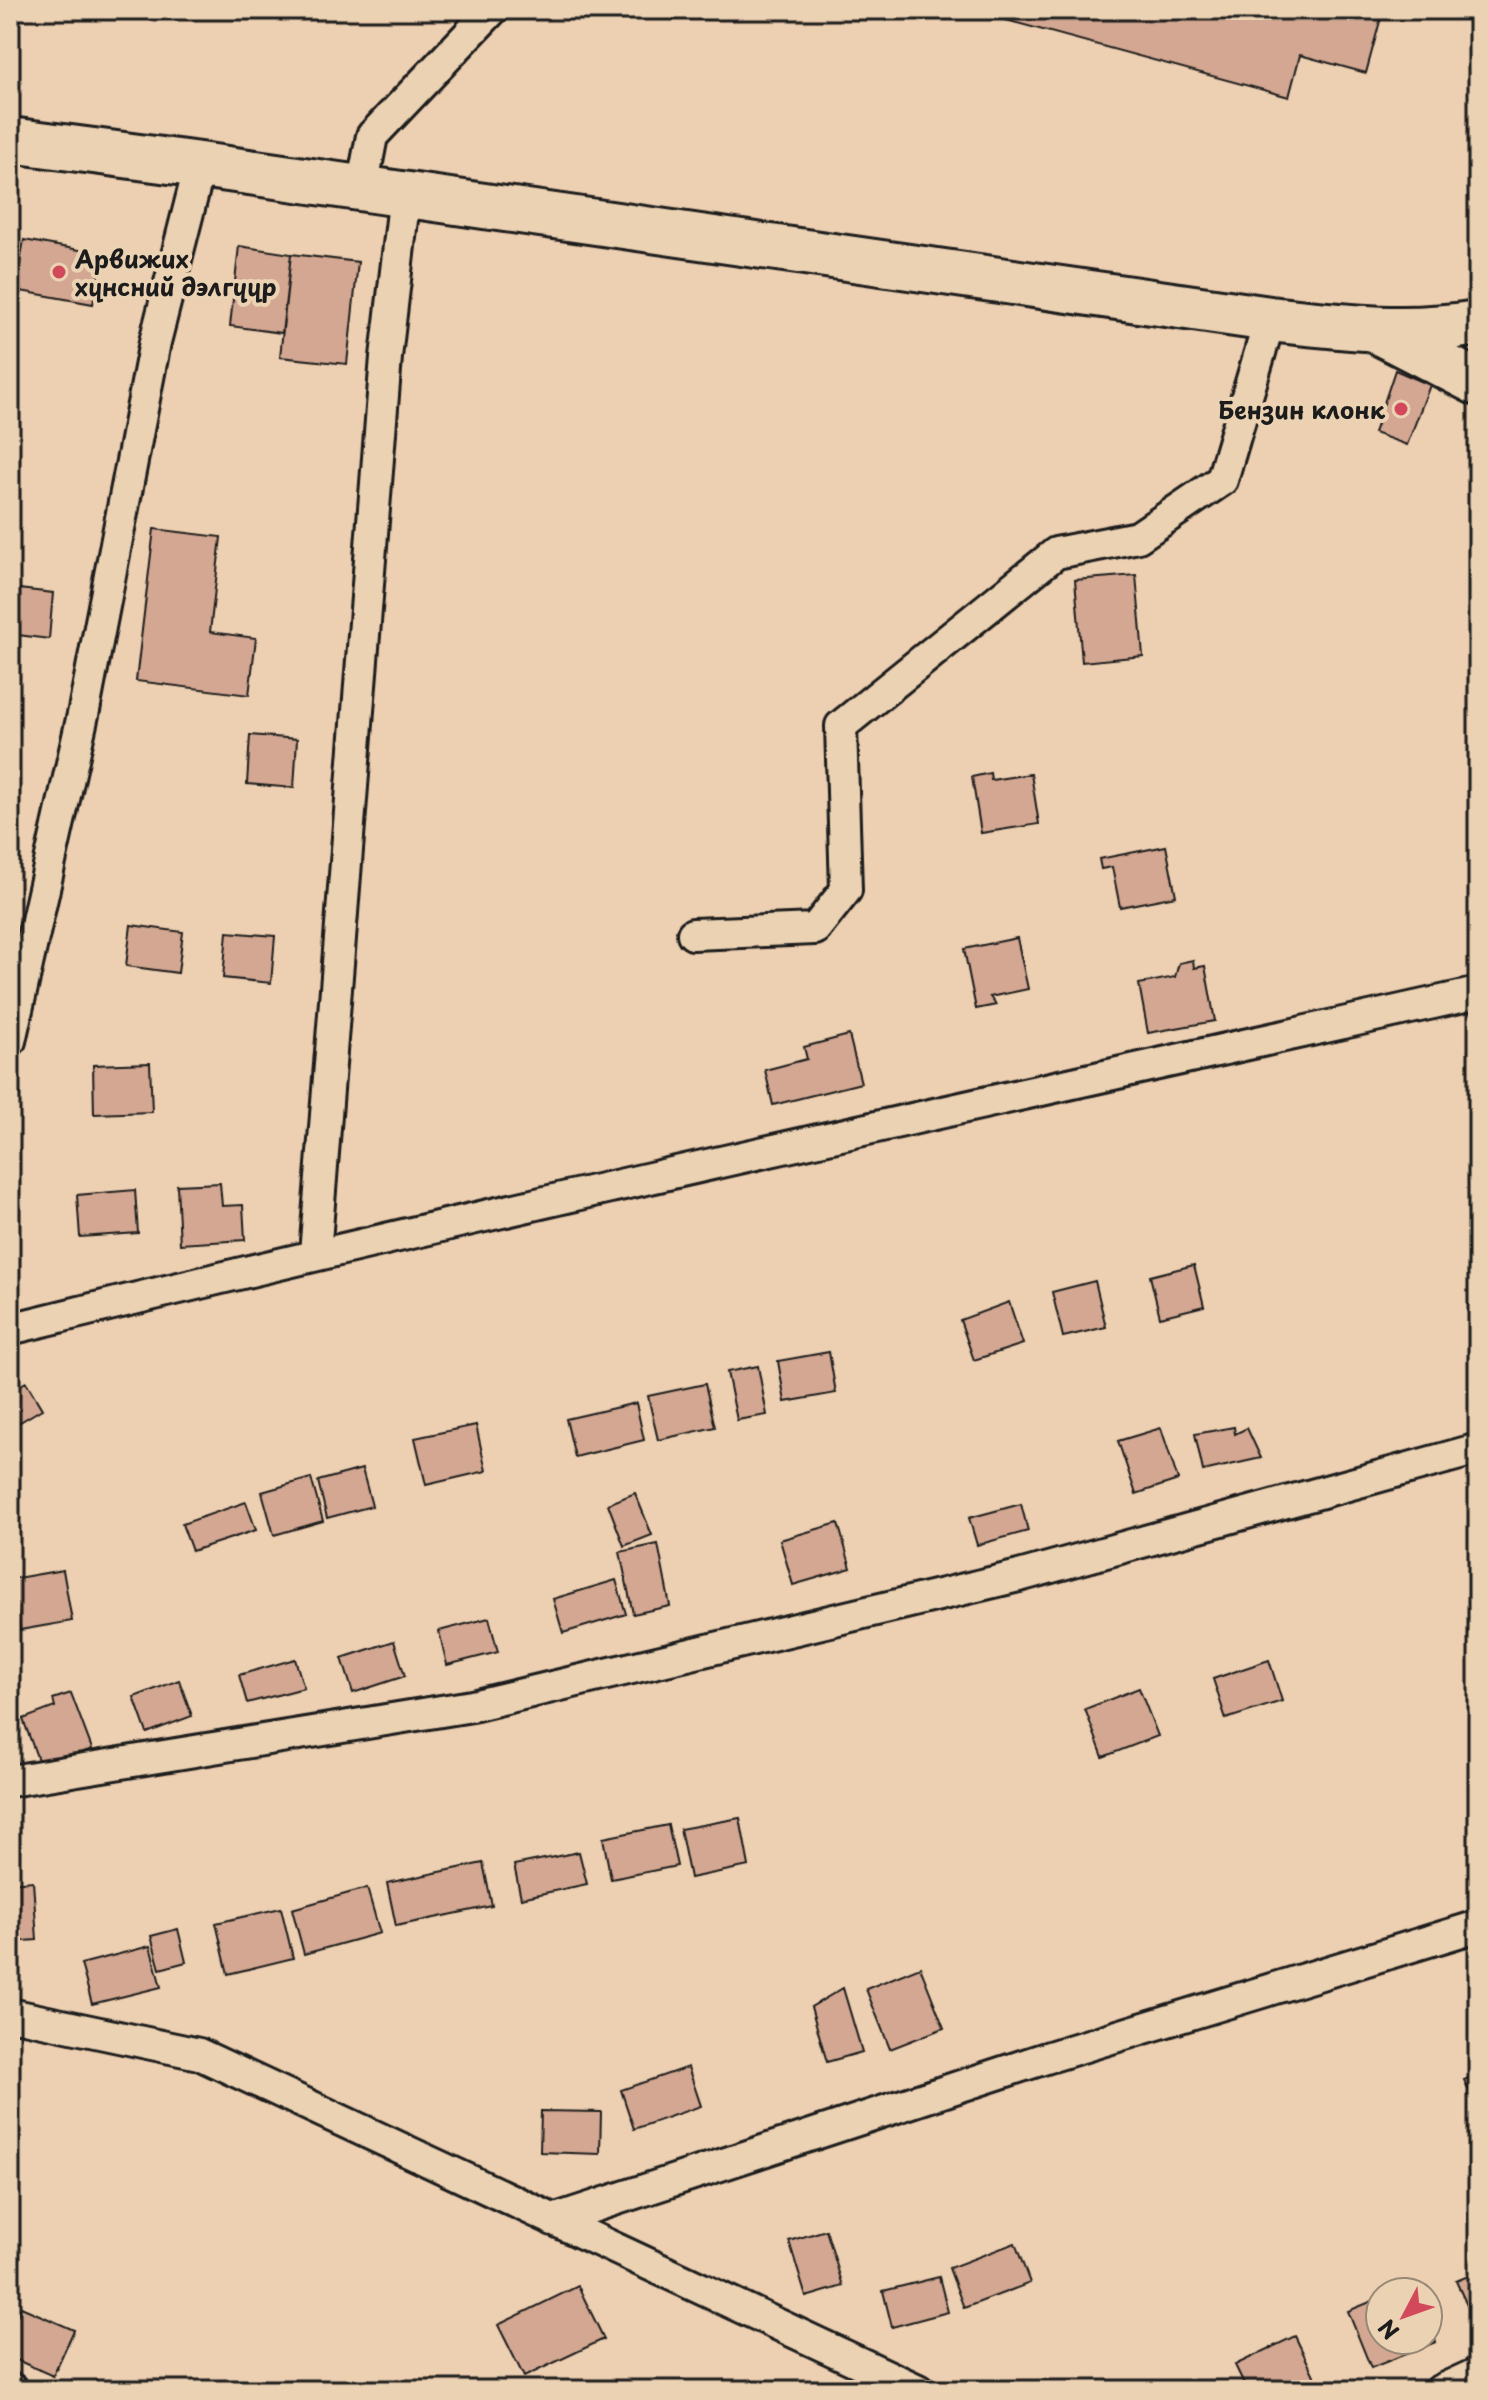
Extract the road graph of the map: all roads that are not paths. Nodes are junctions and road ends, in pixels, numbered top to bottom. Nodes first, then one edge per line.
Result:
1 (492, 10) edge
2 (10, 140) edge
3 (200, 165) junction
4 (362, 188) junction
5 (405, 194) junction
6 (1270, 319) junction
7 (1478, 323) edge
8 (1377, 330) junction
9 (1478, 383) edge
10 (693, 934) dead end
11 (20, 952) edge
12 (1478, 993) edge
13 (10, 1041) edge
14 (315, 1254) junction
15 (10, 1329) edge
16 (1478, 1449) edge
17 (10, 1781) edge
18 (1478, 1926) edge
19 (10, 2014) edge
20 (553, 2220) junction
21 (1478, 2373) edge
22 (918, 2390) edge
23 (1441, 2390) edge

1 - 4 street
2 - 3 main road
3 - 4 main road
3 - 11 street
4 - 5 main road
5 - 6 main road
5 - 14 street
6 - 8 main road
6 - 10 street
7 - 8 main road
8 - 9 main road
11 - 13 street
12 - 14 street
14 - 15 street
16 - 17 street
18 - 20 street
19 - 20 street
20 - 22 street
21 - 23 street

